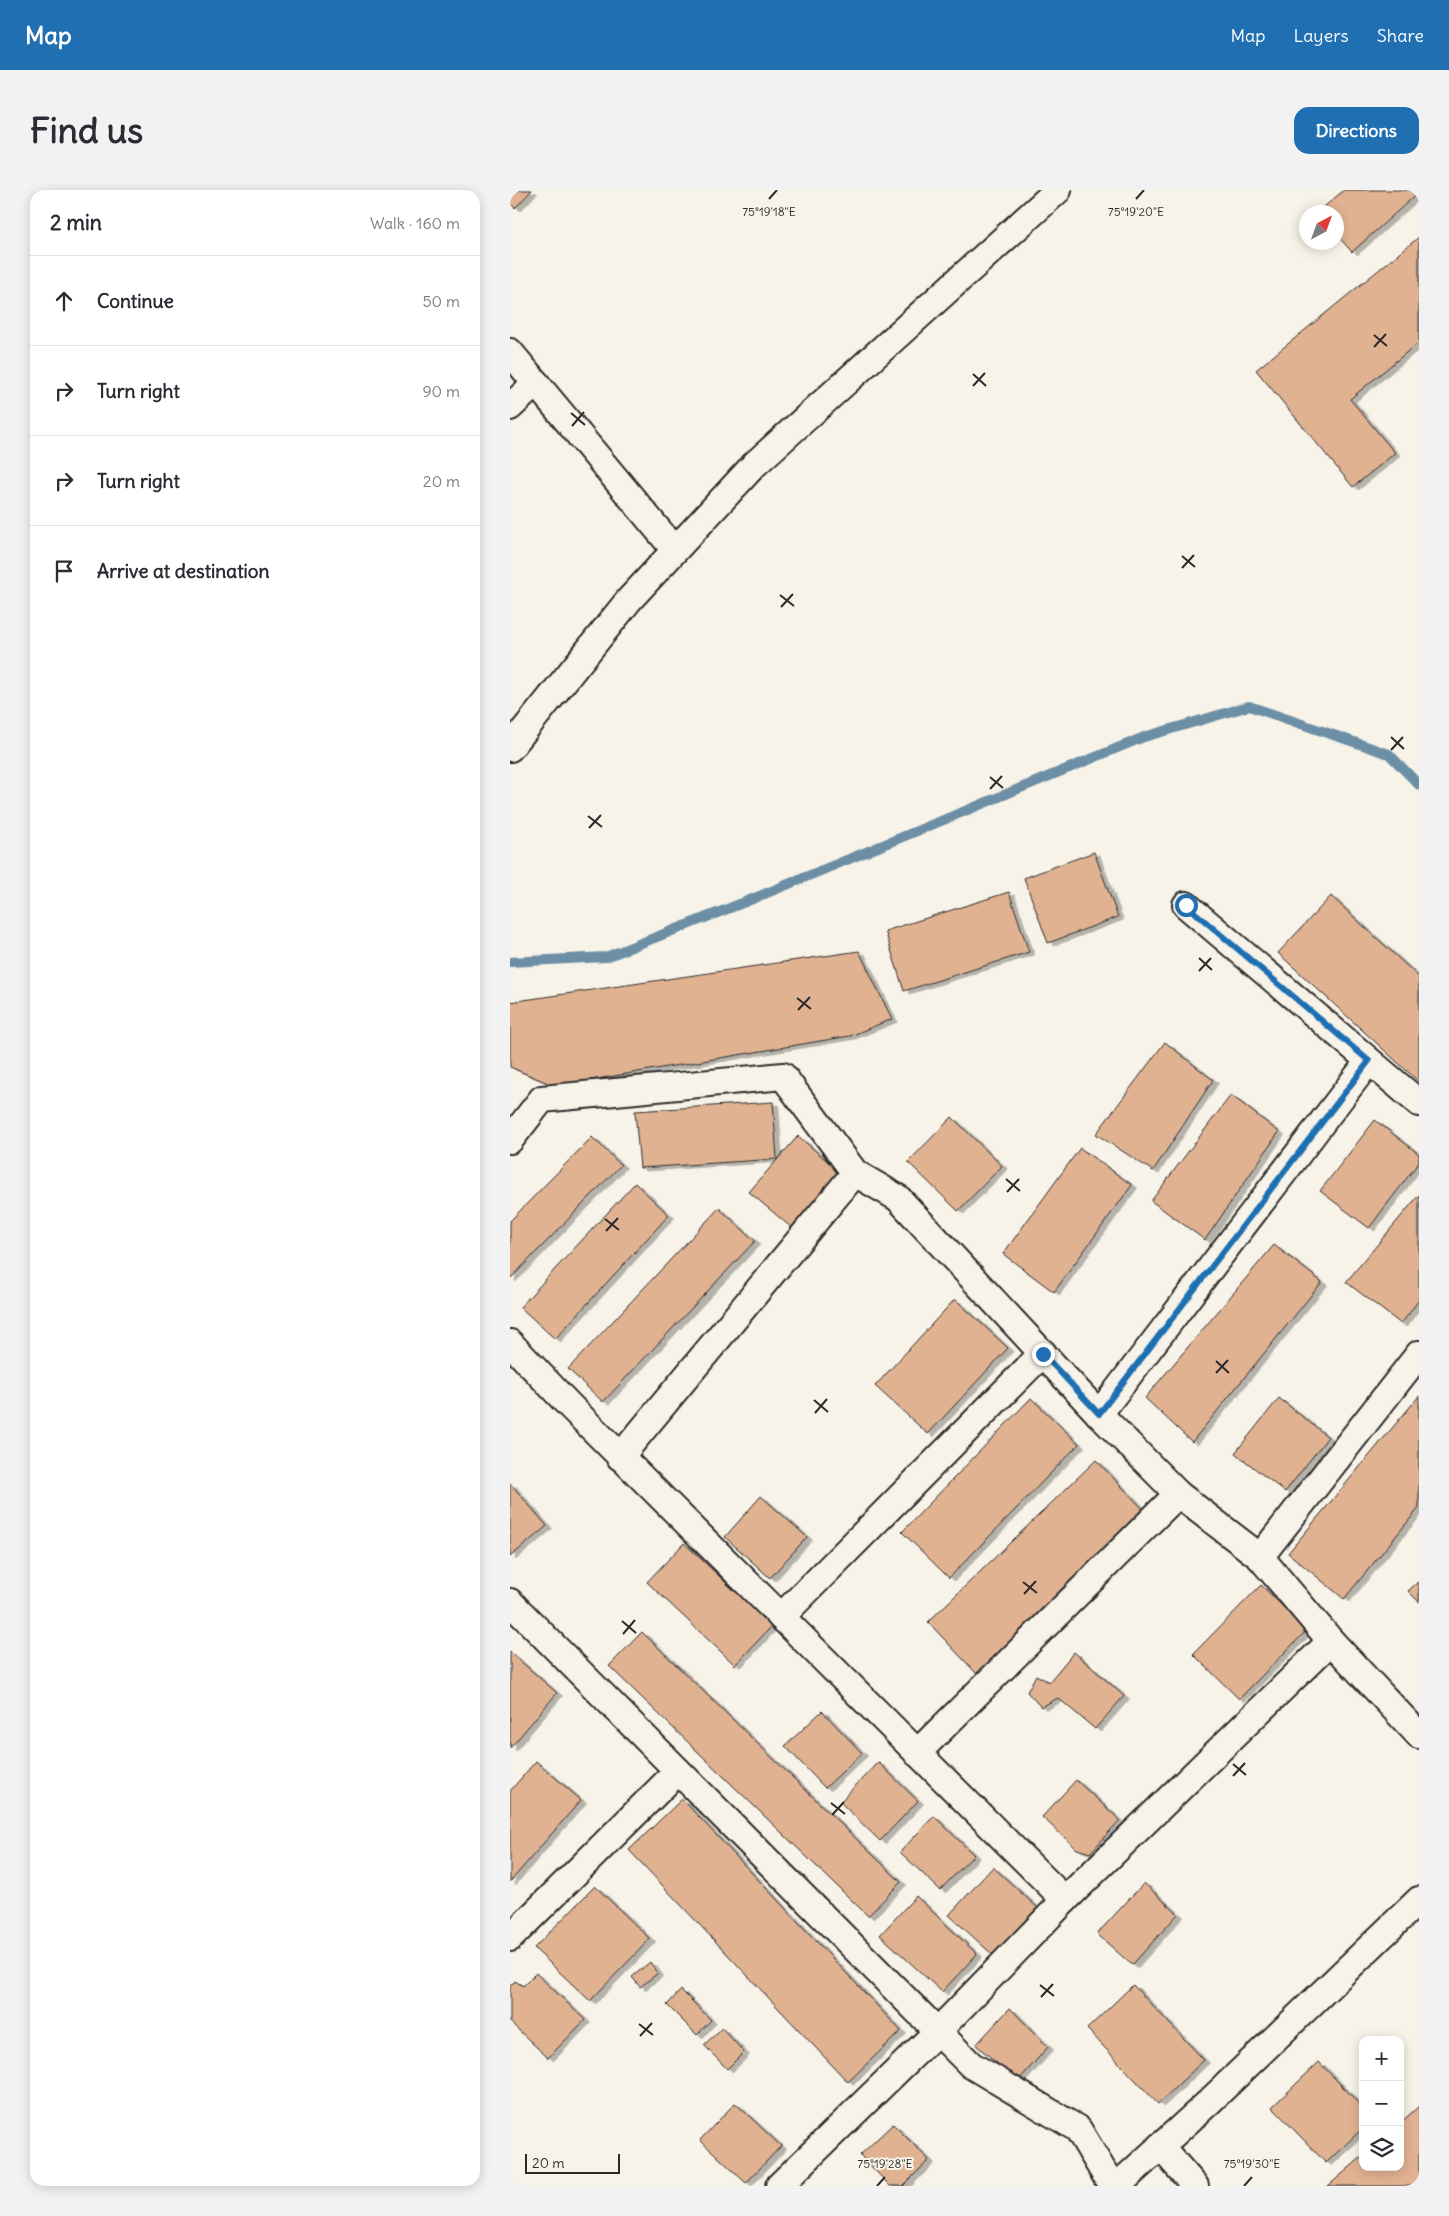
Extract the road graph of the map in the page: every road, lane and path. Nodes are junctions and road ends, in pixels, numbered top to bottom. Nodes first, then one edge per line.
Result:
1 (1058, 190) edge
2 (510, 352) edge
3 (536, 383) junction
4 (510, 407) edge
5 (675, 550) junction
6 (510, 748) edge
7 (1186, 905) dead end
8 (1369, 1061) junction
9 (1419, 1103) edge
10 (510, 1140) edge
11 (855, 1174) junction
12 (510, 1343) edge
13 (1043, 1354) junction
14 (1419, 1354) edge
15 (1099, 1414) junction
16 (620, 1457) junction
17 (1178, 1494) junction
18 (1260, 1558) junction
19 (510, 1602) edge
20 (781, 1617) junction
21 (1331, 1641) junction
22 (1419, 1735) edge
23 (917, 1752) junction
24 (678, 1770) junction
25 (1065, 1900) junction
26 (1419, 1900) edge
27 (510, 1938) edge
28 (938, 2032) junction
29 (1160, 2146) junction
30 (779, 2186) edge
31 (1112, 2186) edge
32 (1117, 2186) edge
33 (1195, 2186) edge

1 - 5 street
2 - 3 street
3 - 4 street
3 - 5 street
5 - 6 street
7 - 8 street
8 - 9 street
8 - 15 street
10 - 11 street
11 - 13 street
11 - 16 street
12 - 16 street
13 - 15 street
13 - 20 street
14 - 18 street
15 - 17 street
16 - 20 street
17 - 18 street
17 - 23 street
18 - 21 street
19 - 24 street
20 - 23 street
21 - 22 street
21 - 25 street
23 - 25 street
24 - 27 street
24 - 28 street
25 - 28 street
26 - 29 street
28 - 30 street
28 - 31 street
29 - 32 street
29 - 33 street

